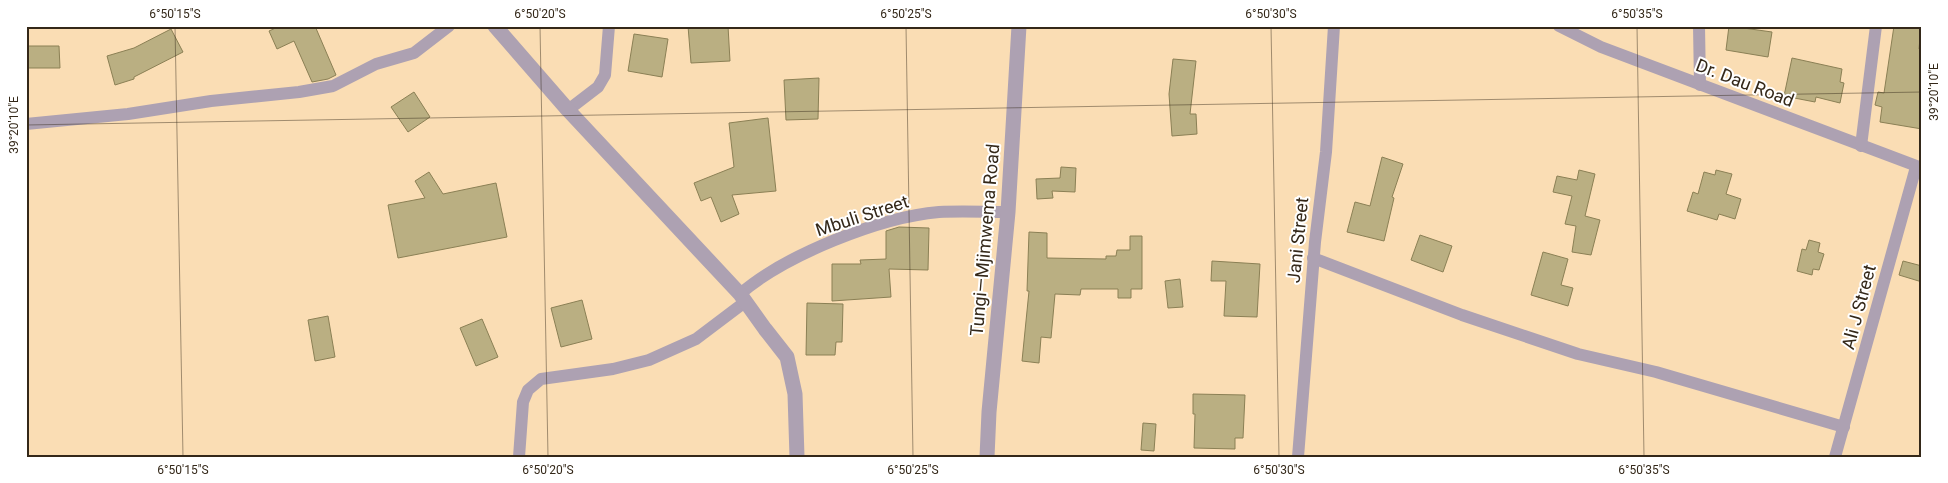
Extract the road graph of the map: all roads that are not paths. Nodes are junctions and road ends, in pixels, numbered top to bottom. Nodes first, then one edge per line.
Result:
1 (449, 26) edge
2 (495, 26) edge
3 (609, 26) edge
4 (1019, 26) edge
5 (1334, 26) edge
6 (1559, 26) edge
7 (1699, 26) edge
8 (1876, 26) edge
9 (1700, 85) junction
10 (568, 110) junction
11 (26, 124) edge
12 (1861, 146) junction
13 (1919, 167) edge
14 (1008, 212) junction
15 (1314, 258) junction
16 (743, 298) junction
17 (1844, 428) junction
18 (519, 457) edge
19 (798, 457) edge
20 (987, 457) edge
21 (1298, 457) edge
22 (1835, 457) edge

1 - 11 street
2 - 10 street
3 - 10 street
4 - 14 street, Tungi—Mjimwema Road
5 - 15 street, Jani Street
6 - 9 street, Dr. Dau Road
7 - 9 street
8 - 12 street
9 - 12 street, Dr. Dau Road
10 - 16 street
12 - 13 street, Dr. Dau Road
13 - 17 street, Ali J Street
14 - 16 street, Mbuli Street
14 - 20 street, Tungi—Mjimwema Road
15 - 17 street
15 - 21 street, Jani Street
16 - 18 street, Mbuli Street
16 - 19 street
17 - 22 street, Ali J Street

